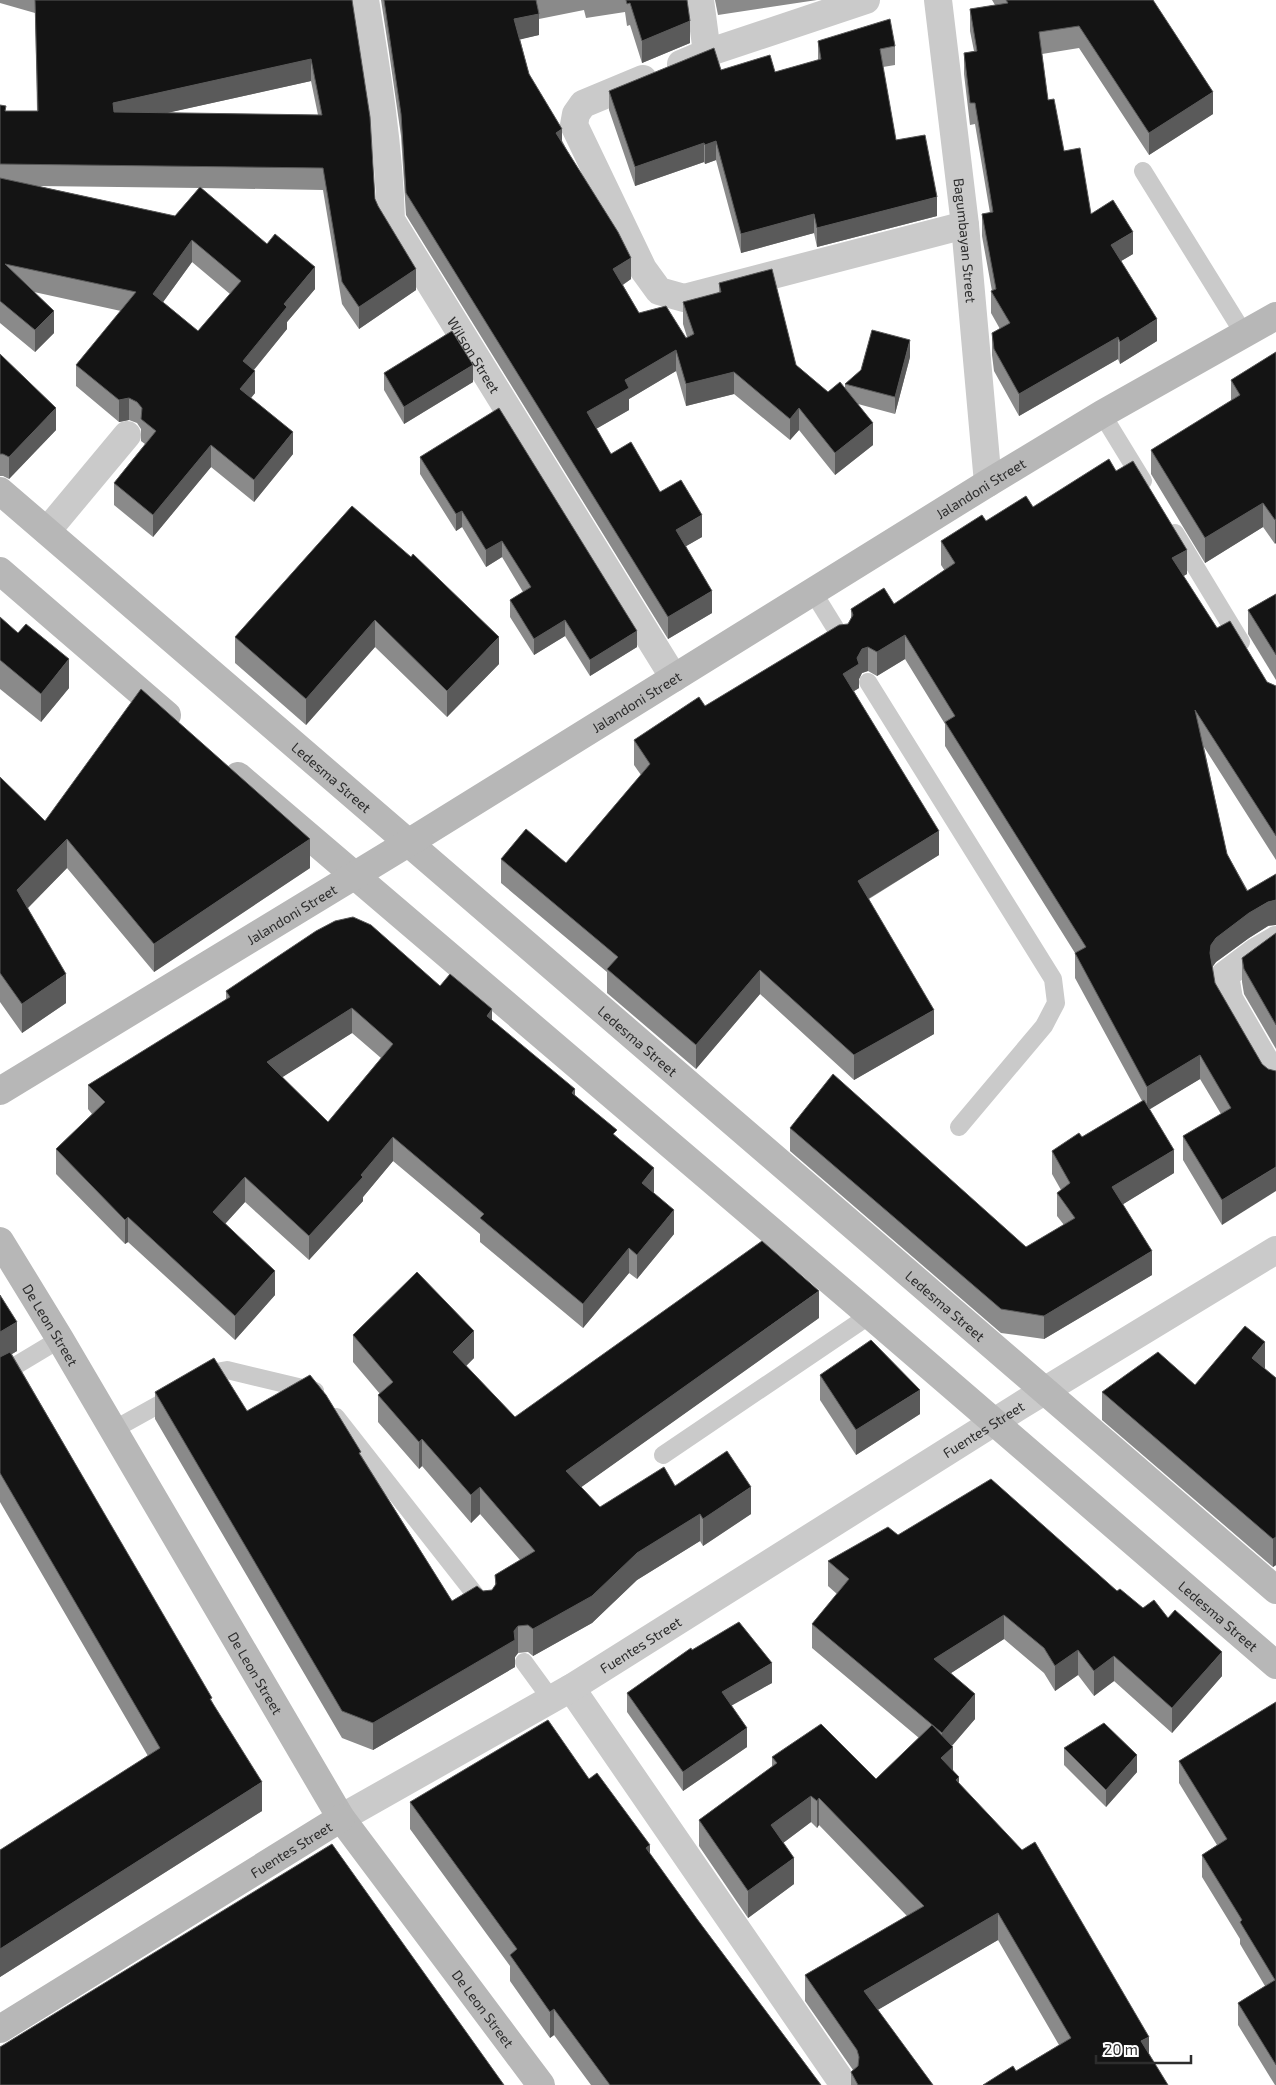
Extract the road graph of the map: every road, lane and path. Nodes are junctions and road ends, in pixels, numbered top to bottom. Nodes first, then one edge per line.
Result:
1 (365, 0) edge
2 (700, 0) edge
3 (866, 0) edge
4 (938, 0) edge
5 (707, 54) junction
6 (1143, 171) dead end
7 (964, 225) junction
8 (1276, 316) edge
9 (1244, 334) junction
10 (1102, 414) junction
11 (127, 435) dead end
12 (988, 483) junction
13 (0, 491) edge
14 (1154, 498) edge
15 (1164, 515) edge
16 (47, 531) junction
17 (0, 571) edge
18 (813, 592) junction
19 (842, 639) edge
20 (1250, 658) edge
21 (674, 678) junction
22 (868, 682) dead end
23 (186, 731) edge
24 (223, 763) edge
25 (408, 843) junction
26 (354, 875) junction
27 (1276, 940) edge
28 (1276, 1080) edge
29 (0, 1091) edge
30 (959, 1127) dead end
31 (0, 1241) edge
32 (1276, 1250) edge
33 (870, 1315) junction
34 (60, 1339) junction
35 (0, 1375) edge
36 (1044, 1391) junction
37 (994, 1422) junction
38 (114, 1430) junction
39 (663, 1455) dead end
40 (1276, 1590) edge
41 (486, 1608) edge
42 (524, 1662) dead end
43 (1276, 1665) edge
44 (561, 1693) junction
45 (341, 1818) junction
46 (0, 2029) edge
47 (541, 2085) edge
48 (844, 2085) edge

1 - 21 street, Wilson Street
2 - 5 street
3 - 5 street
4 - 7 street, Bagumbayan Street
5 - 7 street
6 - 9 lane
7 - 12 street, Bagumbayan Street
8 - 9 main road, Jalandoni Street
9 - 10 main road, Jalandoni Street
10 - 12 main road, Jalandoni Street
10 - 14 lane
11 - 16 street
12 - 18 main road, Jalandoni Street
13 - 16 main road, Ledesma Street
15 - 20 lane
16 - 25 main road, Ledesma Street
17 - 23 main road
18 - 19 lane
18 - 21 main road, Jalandoni Street
21 - 25 main road, Jalandoni Street
22 - 30 lane
24 - 26 main road, Ledesma Street
25 - 26 main road, Jalandoni Street
25 - 36 main road, Ledesma Street
26 - 29 main road, Jalandoni Street
26 - 33 main road, Ledesma Street
27 - 28 street
31 - 34 main road, De Leon Street
32 - 36 street, Fuentes Street
33 - 37 main road, Ledesma Street
33 - 39 lane
34 - 35 lane
34 - 38 main road, De Leon Street
36 - 37 street, Fuentes Street
36 - 40 main road, Ledesma Street
37 - 43 main road, Ledesma Street
37 - 44 street, Fuentes Street
38 - 41 lane
38 - 45 main road, De Leon Street
42 - 44 lane
44 - 45 street, Fuentes Street
44 - 48 street
45 - 46 main road, Fuentes Street
45 - 47 main road, De Leon Street

